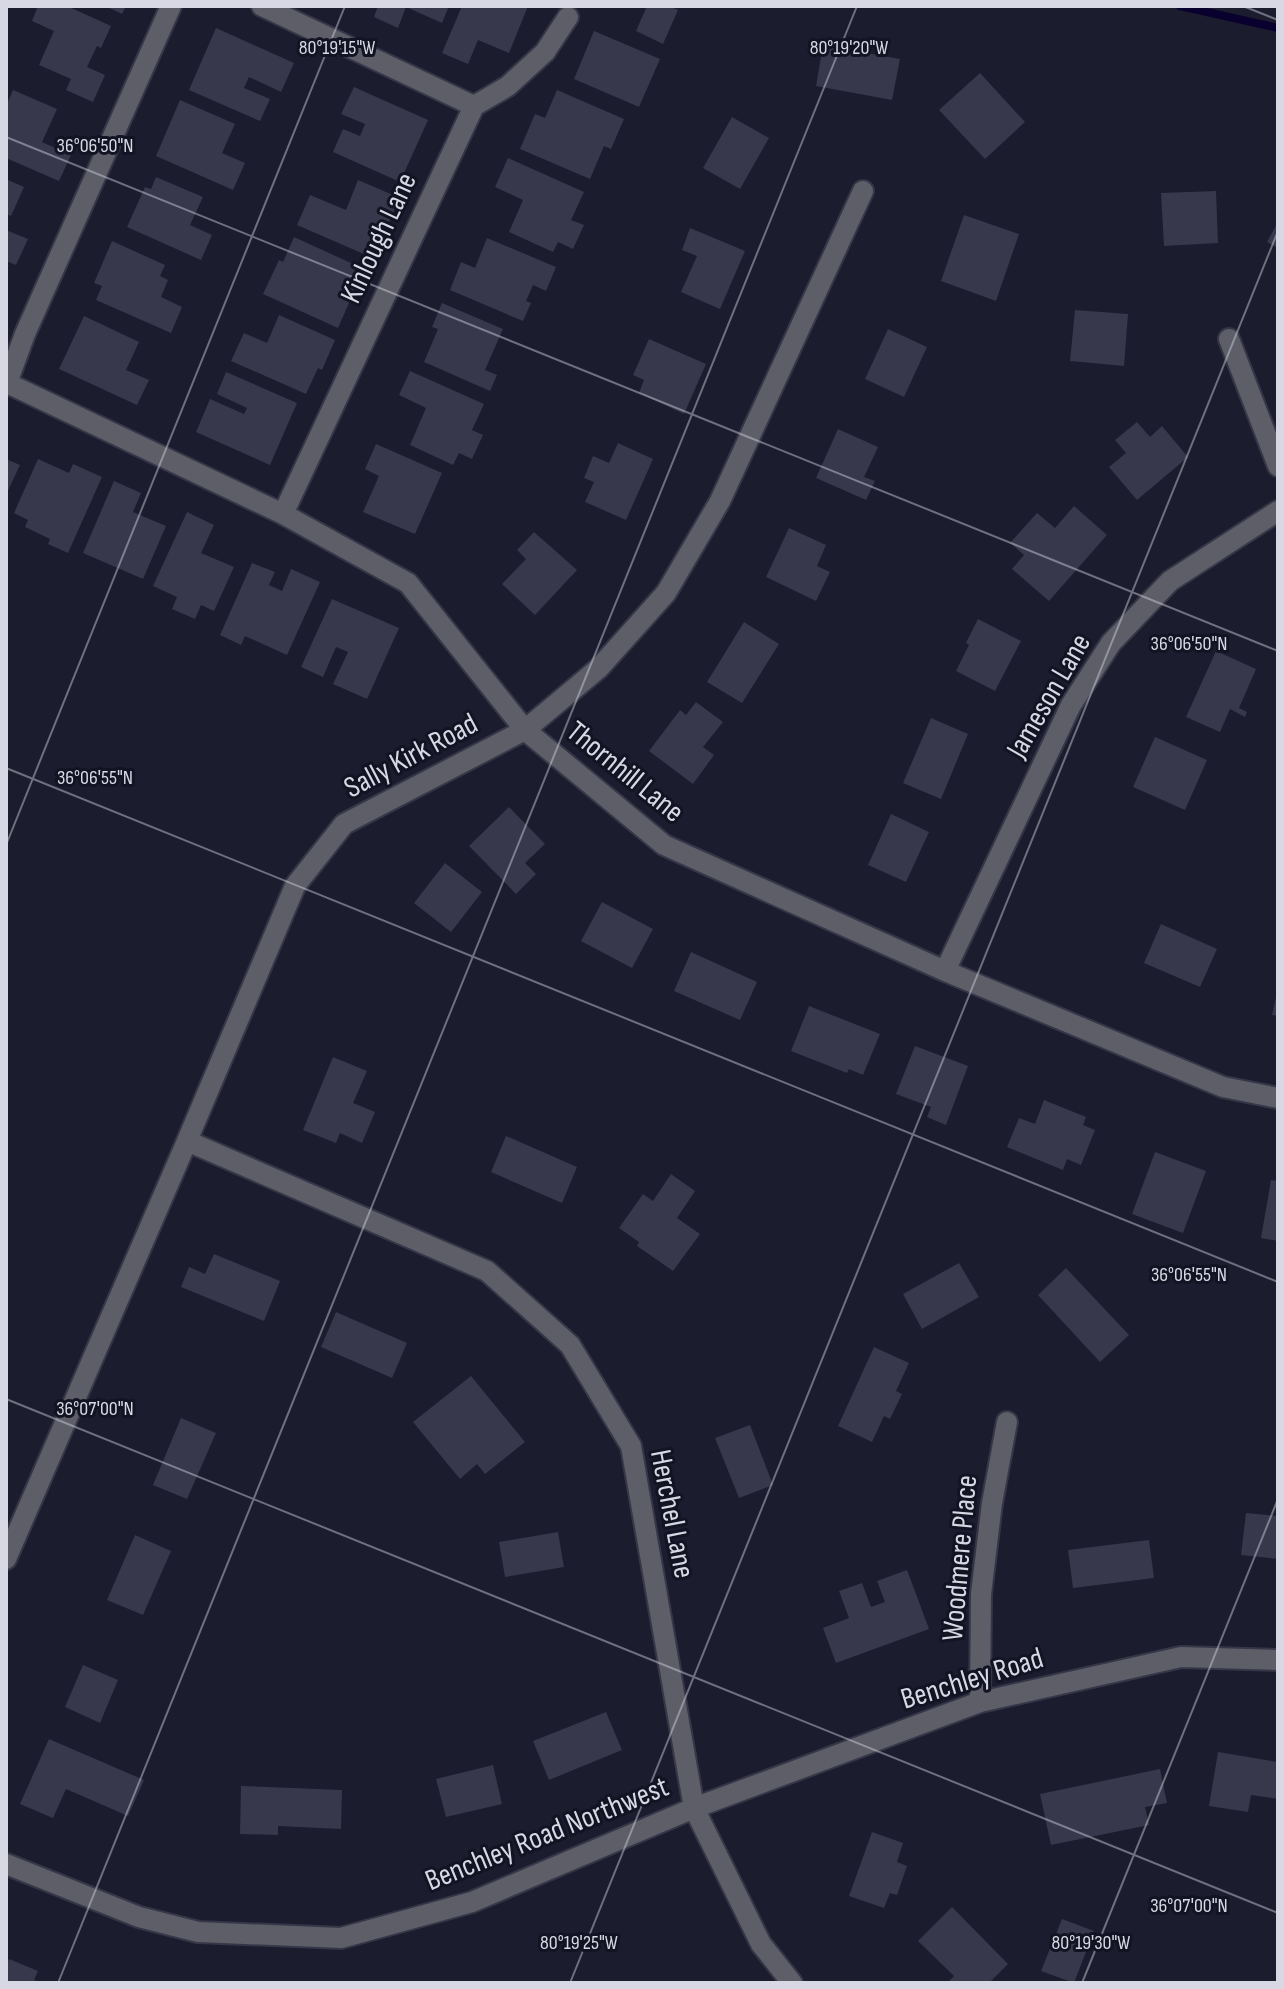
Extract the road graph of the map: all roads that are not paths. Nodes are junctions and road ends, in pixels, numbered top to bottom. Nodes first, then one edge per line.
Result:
1 (171, 6) edge
2 (262, 6) edge
3 (568, 17) dead end
4 (474, 106) junction
5 (863, 191) dead end
6 (1229, 339) dead end
7 (7, 383) edge
8 (1278, 466) edge
9 (1278, 511) edge
10 (283, 514) junction
11 (525, 730) junction
12 (945, 971) junction
13 (1278, 1098) edge
14 (187, 1141) junction
15 (1007, 1422) dead end
16 (6, 1559) edge
17 (1278, 1660) edge
18 (980, 1702) junction
19 (694, 1808) junction
20 (6, 1864) edge
21 (792, 1983) edge

1 - 7 street
2 - 4 street
3 - 4 street
4 - 10 street, Kinlough Lane
5 - 11 street, Sally Kirk Road
6 - 8 street
7 - 10 street, Thornhill Lane
9 - 12 street, Jameson Lane
10 - 11 street, Thornhill Lane
11 - 12 street, Thornhill Lane
11 - 14 street, Sally Kirk Road
12 - 13 street, Thornhill Lane
14 - 16 street, Sally Kirk Road
14 - 19 street, Herchel Lane
15 - 18 street, Woodmere Place
17 - 18 street, Benchley Road
18 - 19 street, Benchley Road
19 - 20 street, Benchley Road Northwest
19 - 21 street, Herchel Lane

